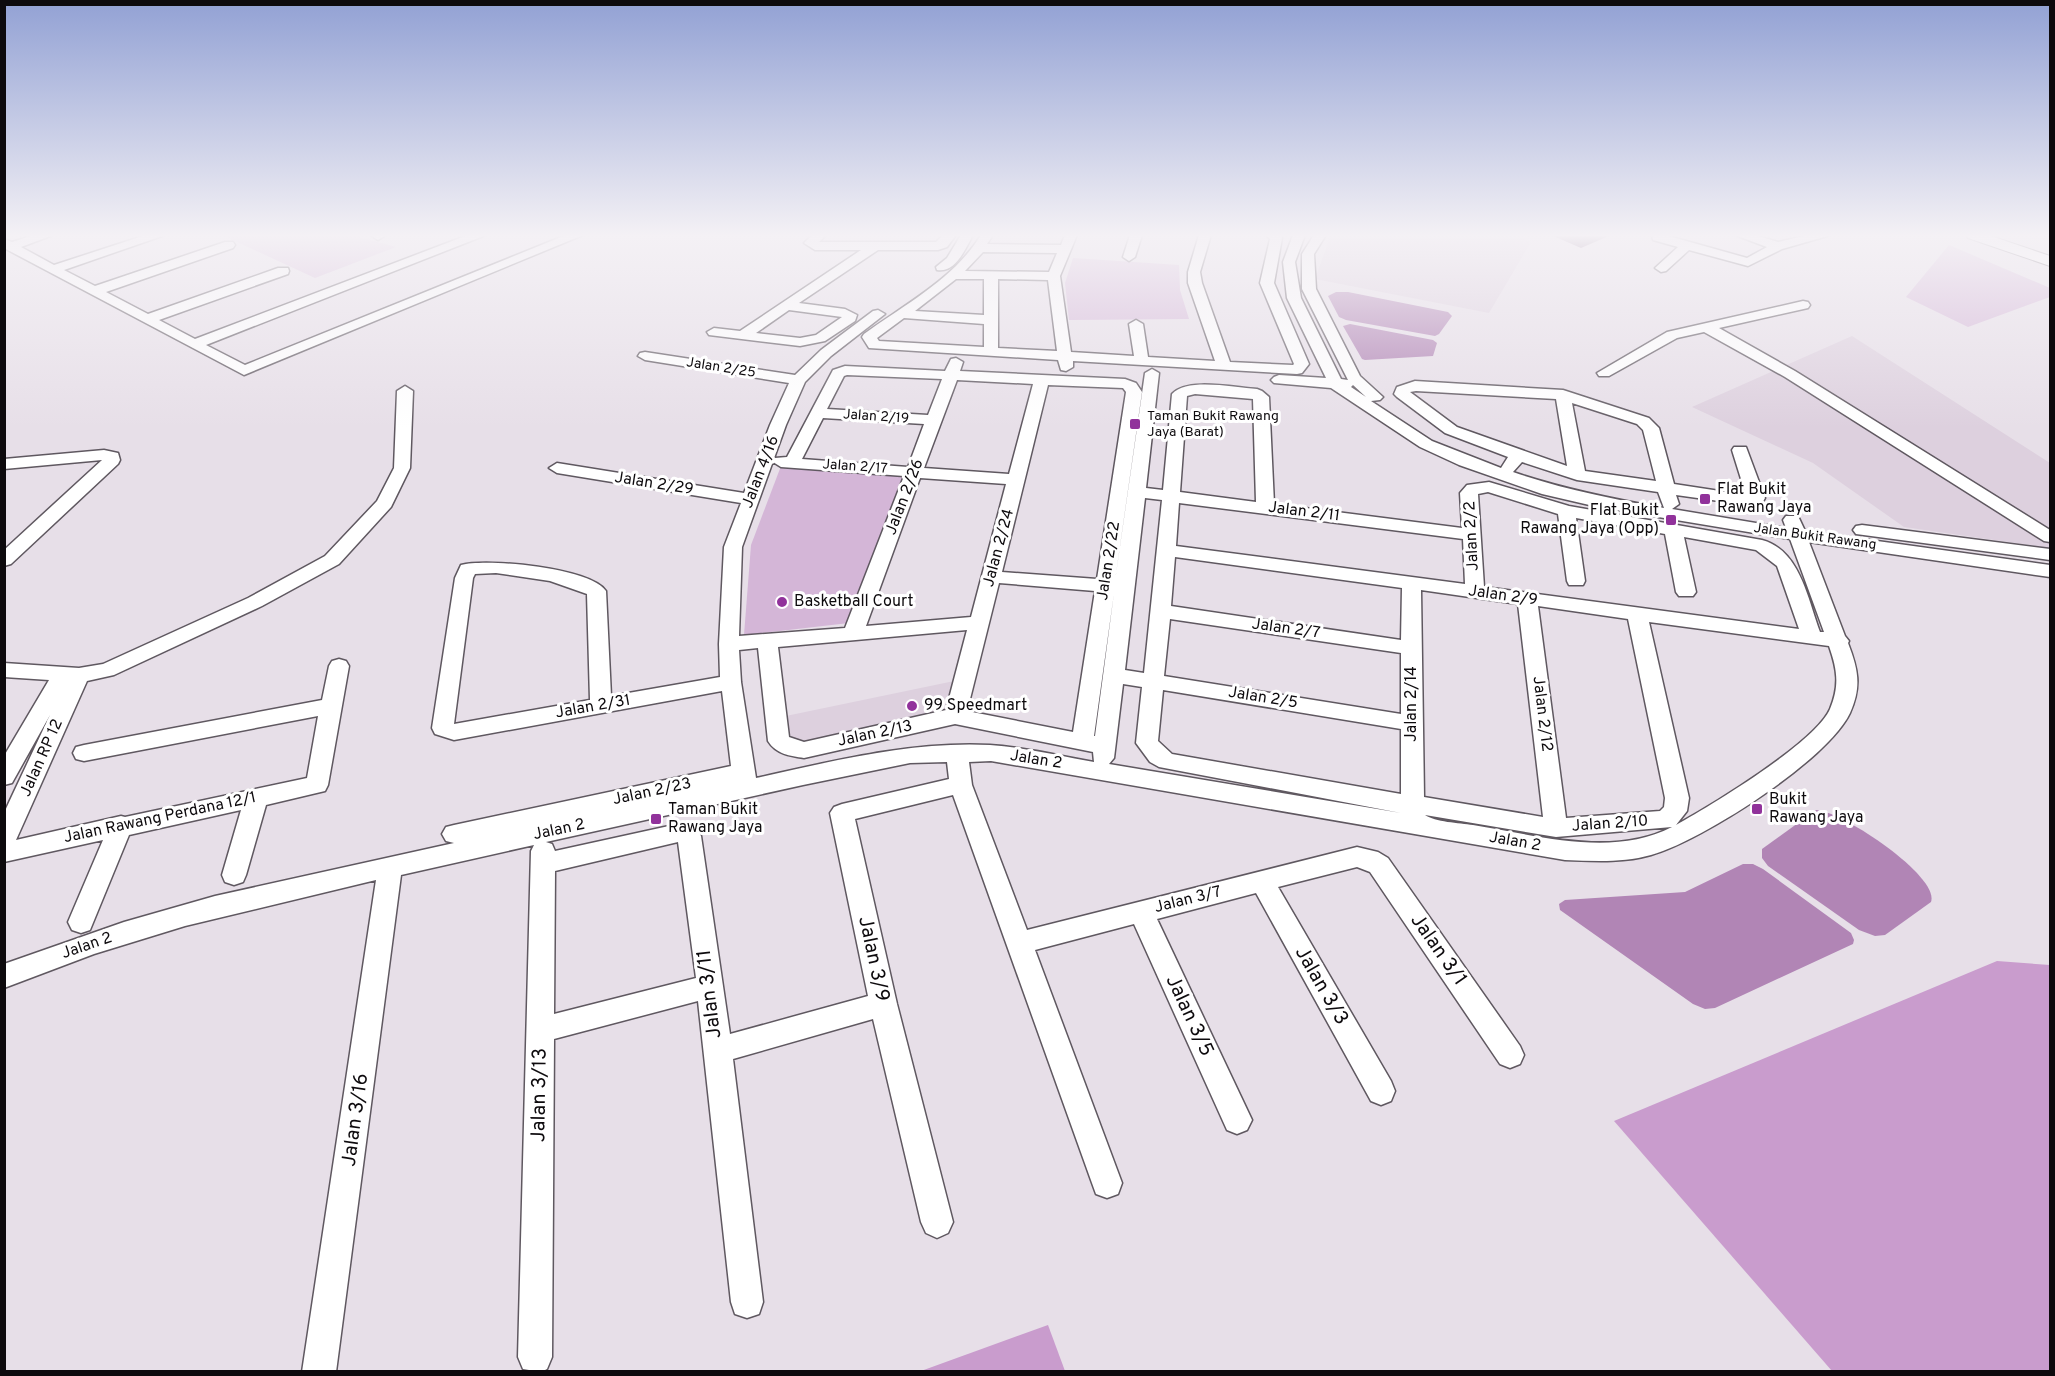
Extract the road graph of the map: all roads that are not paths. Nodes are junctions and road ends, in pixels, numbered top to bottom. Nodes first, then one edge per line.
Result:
1 (111, 299) edge
2 (204, 299) edge
3 (312, 299) edge
4 (419, 299) edge
5 (797, 299) edge
6 (909, 299) edge
7 (918, 299) edge
8 (990, 299) edge
9 (1057, 299) edge
10 (1201, 299) edge
11 (1274, 299) edge
12 (1295, 299) edge
13 (1315, 299) edge
14 (1803, 305) dead end
15 (787, 306) junction
16 (900, 314) junction
17 (148, 319) junction
18 (990, 320) junction
19 (1136, 324) dead end
20 (1706, 327) junction
21 (714, 332) dead end
22 (742, 336) junction
23 (195, 344) junction
24 (991, 352) junction
25 (825, 353) junction
26 (645, 356) dead end
27 (1065, 362) junction
28 (1224, 366) junction
29 (1147, 367) junction
30 (954, 368) junction
31 (1604, 373) dead end
32 (798, 380) junction
33 (1042, 380) junction
34 (1336, 384) junction
35 (1359, 384) junction
36 (405, 391) dead end
37 (1563, 395) junction
38 (818, 413) junction
39 (934, 420) junction
40 (1740, 450) dead end
41 (765, 460) junction
42 (1514, 462) junction
43 (792, 463) junction
44 (6, 465) edge
45 (557, 468) dead end
46 (914, 472) junction
47 (1577, 475) junction
48 (1016, 480) junction
49 (1137, 492) junction
50 (1171, 496) junction
51 (1668, 497) junction
52 (750, 499) junction
53 (1265, 507) junction
54 (1566, 512) junction
55 (1795, 528) junction
56 (1673, 530) junction
57 (1471, 534) junction
58 (2050, 537) edge
59 (1166, 550) junction
60 (2050, 555) edge
61 (4, 560) edge
62 (2050, 571) edge
63 (991, 577) junction
64 (1576, 581) dead end
65 (1411, 584) junction
66 (1105, 586) junction
67 (1125, 587) junction
68 (1475, 592) junction
69 (1686, 592) dead end
70 (1527, 599) junction
71 (1161, 611) junction
72 (1637, 614) junction
73 (979, 623) junction
74 (853, 633) junction
75 (1812, 638) junction
76 (766, 641) junction
77 (1839, 641) junction
78 (729, 644) junction
79 (1412, 648) junction
80 (339, 666) dead end
81 (4, 670) edge
82 (70, 675) junction
83 (1113, 675) junction
84 (1153, 680) junction
85 (731, 682) junction
86 (331, 706) junction
87 (601, 706) junction
88 (955, 716) junction
89 (1412, 723) junction
90 (1082, 743) junction
91 (1104, 746) junction
92 (957, 752) junction
93 (84, 753) dead end
94 (7, 765) edge
95 (1101, 771) junction
96 (746, 781) junction
97 (962, 785) junction
98 (256, 798) junction
99 (1413, 814) junction
100 (122, 825) junction
101 (1556, 828) junction
102 (454, 834) dead end
103 (544, 834) junction
104 (4, 840) edge
105 (4, 852) edge
106 (1357, 857) joint
107 (543, 864) junction
108 (390, 867) junction
109 (234, 875) dead end
110 (1262, 881) junction
111 (1142, 912) junction
112 (81, 922) dead end
113 (1019, 943) junction
114 (4, 976) edge
115 (710, 986) junction
116 (883, 1004) junction
117 (541, 1030) junction
118 (717, 1051) junction
119 (1510, 1055) dead end
120 (1381, 1091) dead end
121 (1237, 1120) dead end
122 (1107, 1183) dead end
123 (937, 1222) dead end
124 (747, 1302) dead end
125 (535, 1357) dead end
126 (319, 1371) edge

1 - 17 street
2 - 17 street
3 - 23 street
4 - 23 street
5 - 15 street
6 - 25 street, Jalan 4/16
7 - 16 street
8 - 18 street
9 - 27 street
10 - 28 street
11 - 28 street
12 - 34 street
13 - 35 street, Jalan Bukit Rawang
14 - 20 street
15 - 22 street
15 - 22 street
16 - 18 street
16 - 24 street
17 - 23 street
18 - 24 street
19 - 29 street
20 - 31 street
20 - 58 street
21 - 22 street
24 - 27 street
25 - 30 street
25 - 32 street, Jalan 4/16
26 - 32 street, Jalan 2/25
27 - 29 street
27 - 30 street
28 - 29 street
29 - 34 street
29 - 49 street
30 - 33 street
30 - 38 street
30 - 39 street, Jalan 2/26
32 - 41 street, Jalan 4/16
33 - 48 street, Jalan 2/24
33 - 66 street, Jalan 2/22
34 - 35 street
34 - 55 street, Jalan Bukit Rawang
35 - 42 street, Jalan Bukit Rawang
36 - 82 street
37 - 42 street
37 - 47 street
37 - 51 street
38 - 39 street, Jalan 2/19
38 - 43 street
39 - 46 street, Jalan 2/26
40 - 51 street
41 - 43 street, Jalan 2/17
41 - 52 street, Jalan 4/16
42 - 47 street
42 - 51 street, Jalan Bukit Rawang
43 - 46 street, Jalan 2/17
44 - 61 street
45 - 52 street, Jalan 2/29
46 - 48 street, Jalan 2/17
46 - 74 street, Jalan 2/26
47 - 51 street
48 - 63 street, Jalan 2/24
49 - 50 street, Jalan 2/11
49 - 67 street
50 - 53 street, Jalan 2/11
50 - 53 street
50 - 59 street
51 - 55 street, Jalan Bukit Rawang
52 - 78 street, Jalan 4/16
53 - 57 street, Jalan 2/11
54 - 56 street, Jalan 2/2
54 - 57 street, Jalan 2/2
54 - 64 street
55 - 60 street, Jalan Bukit Rawang
55 - 62 street, Jalan Bukit Rawang
55 - 77 street, Jalan 2
56 - 69 street
56 - 75 street, Jalan 2/2
57 - 68 street, Jalan 2/2
59 - 65 street, Jalan 2/9
59 - 71 street
63 - 66 street
63 - 73 street, Jalan 2/24
65 - 68 street, Jalan 2/9
65 - 79 street, Jalan 2/14
66 - 67 street
66 - 90 street, Jalan 2/22
67 - 83 street
68 - 70 street, Jalan 2/9
70 - 72 street, Jalan 2/9
70 - 101 street, Jalan 2/12
71 - 79 street, Jalan 2/7
71 - 84 street
72 - 75 street, Jalan 2/9
72 - 101 street, Jalan 2/10
73 - 74 street
73 - 88 street, Jalan 2/24
74 - 76 street
75 - 77 street, Jalan 2/9
76 - 78 street
76 - 88 street, Jalan 2/13
77 - 99 street, Jalan 2
78 - 85 street, Jalan 4/16
79 - 89 street, Jalan 2/14
80 - 86 street
81 - 82 street
82 - 94 street
82 - 104 street, Jalan RP 12
83 - 84 street, Jalan 2/5
83 - 91 street
84 - 89 street, Jalan 2/5
84 - 99 street
85 - 87 street, Jalan 2/31
85 - 96 street, Jalan 4/16
86 - 93 street
86 - 98 street, Jalan Rawang Perdana 12/1
87 - 87 street, Jalan 2/31
88 - 90 street, Jalan 2/13
89 - 99 street, Jalan 2/14
90 - 91 street, Jalan 2/13
91 - 95 street
92 - 95 street, Jalan 2
92 - 96 street, Jalan 2
92 - 97 street
95 - 99 street, Jalan 2
96 - 102 street, Jalan 2/23
96 - 103 street, Jalan 2
97 - 113 street
97 - 116 street, Jalan 3/9
98 - 100 street, Jalan Rawang Perdana 12/1
98 - 109 street
99 - 101 street, Jalan 2/10
100 - 105 street, Jalan Rawang Perdana 12/1
100 - 112 street
103 - 107 street, Jalan 3/13
103 - 108 street, Jalan 2
106 - 110 street, Jalan 3/7
106 - 119 street, Jalan 3/1
107 - 115 street, Jalan 3/11
107 - 117 street, Jalan 3/13
108 - 114 street, Jalan 2
108 - 126 street, Jalan 3/16
110 - 111 street, Jalan 3/7
110 - 120 street, Jalan 3/3
111 - 113 street, Jalan 3/7
111 - 121 street, Jalan 3/5
113 - 122 street
115 - 117 street
115 - 118 street, Jalan 3/11
116 - 118 street
116 - 123 street, Jalan 3/9
117 - 125 street, Jalan 3/13
118 - 124 street, Jalan 3/11

